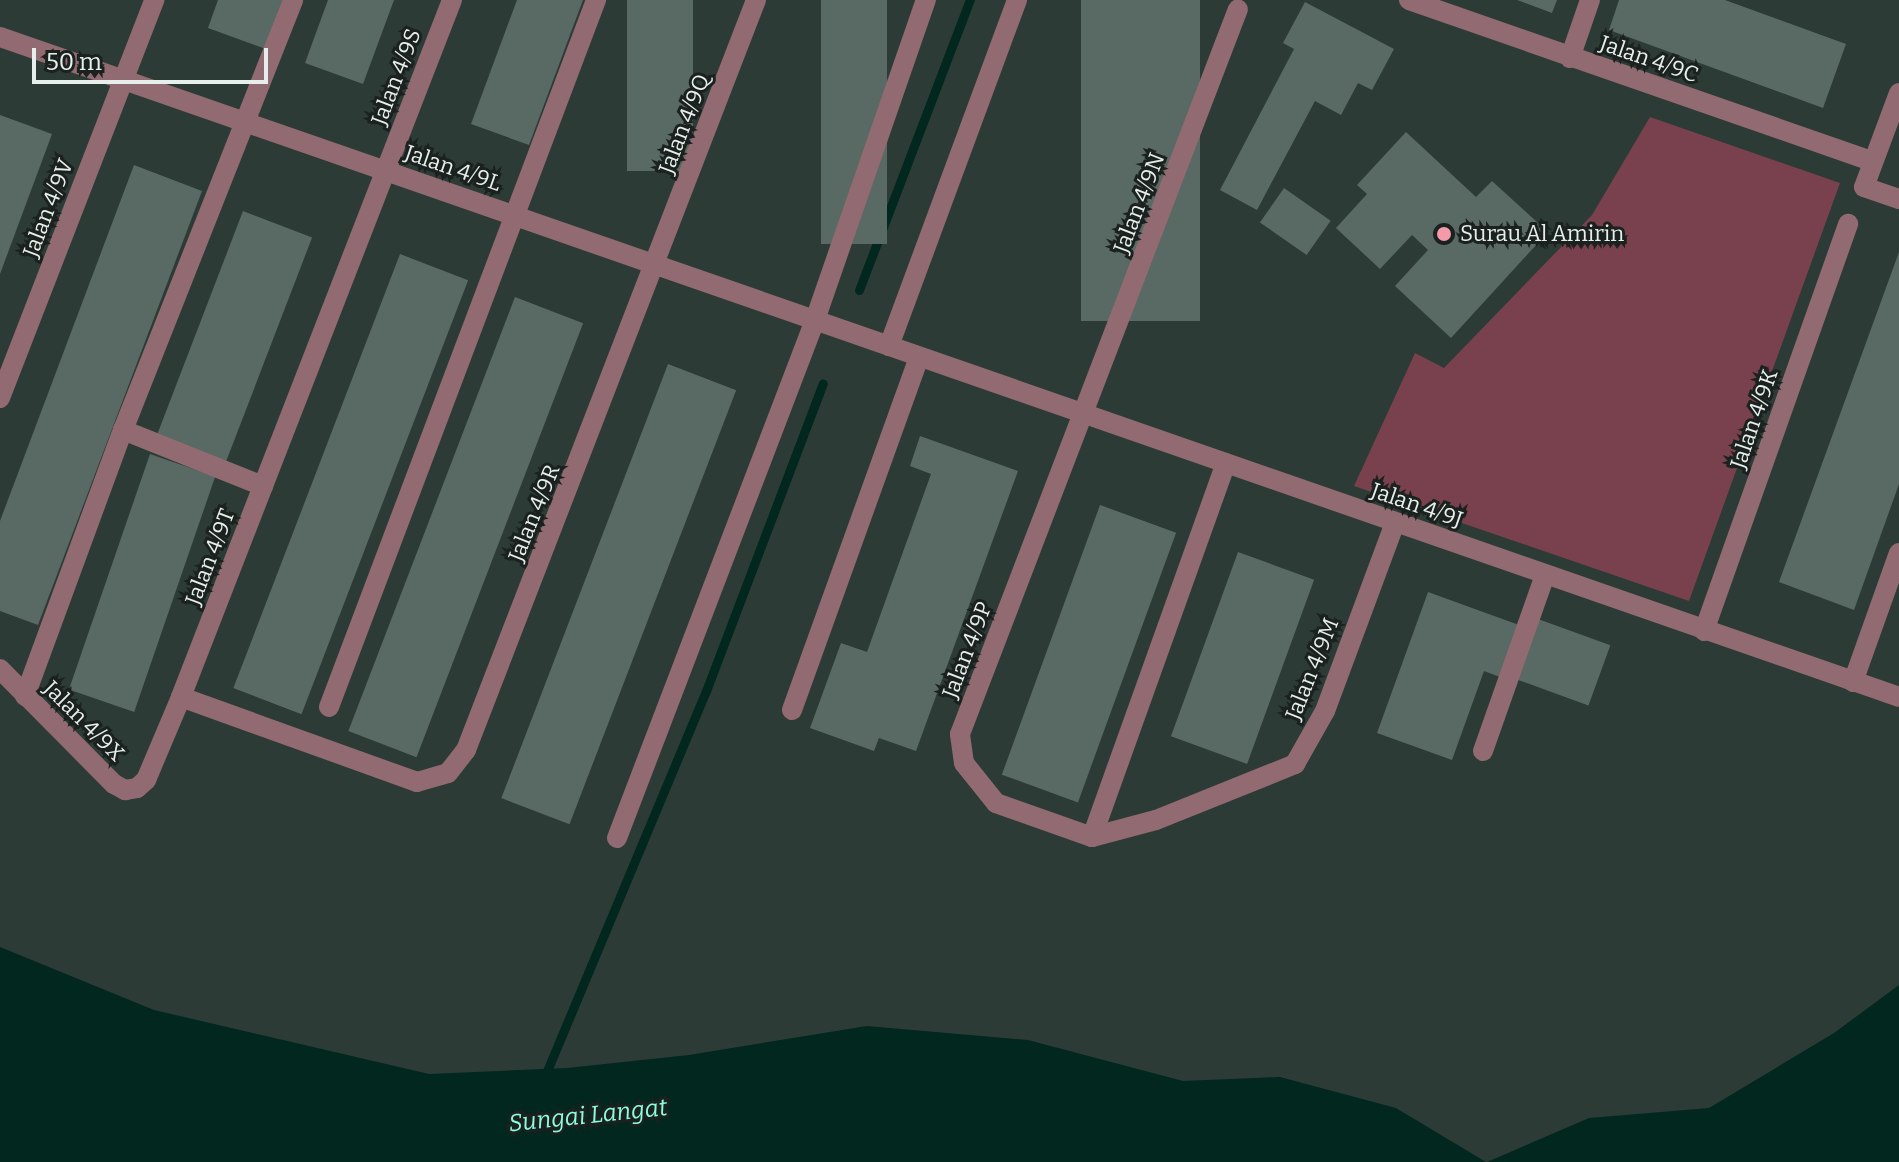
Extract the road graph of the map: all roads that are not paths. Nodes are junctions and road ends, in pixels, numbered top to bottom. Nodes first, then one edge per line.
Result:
1 (154, 0) edge
2 (293, 0) edge
3 (452, 0) edge
4 (596, 0) edge
5 (756, 0) edge
6 (926, 0) edge
7 (1017, 0) edge
8 (1409, 0) edge
9 (1590, 0) edge
10 (1238, 9) dead end
11 (0, 37) edge
12 (1570, 58) junction
13 (124, 80) junction
14 (1899, 93) edge
15 (246, 121) junction
16 (1873, 162) junction
17 (386, 170) junction
18 (1899, 199) edge
19 (515, 215) junction
20 (1848, 224) dead end
21 (656, 264) junction
22 (815, 320) junction
23 (889, 346) junction
24 (919, 357) junction
25 (0, 398) edge
26 (1085, 414) junction
27 (123, 430) junction
28 (1226, 463) junction
29 (263, 486) junction
30 (1395, 523) junction
31 (1899, 553) edge
32 (1545, 575) junction
33 (1704, 631) junction
34 (0, 669) edge
35 (1853, 682) junction
36 (25, 696) junction
37 (181, 697) junction
38 (1899, 697) edge
39 (329, 707) dead end
40 (792, 710) dead end
41 (1483, 751) dead end
42 (1092, 837) junction
43 (617, 838) dead end

1 - 13 street, Jalan 4/9V
2 - 15 street
3 - 17 street, Jalan 4/9S
4 - 19 street
5 - 21 street, Jalan 4/9Q
6 - 22 street
7 - 23 street
8 - 12 street, Jalan 4/9C
9 - 12 street
10 - 26 street, Jalan 4/9N
11 - 13 street, Jalan 4/9L
12 - 16 street, Jalan 4/9C
13 - 15 street, Jalan 4/9L
13 - 25 street, Jalan 4/9V
14 - 16 street
15 - 17 street, Jalan 4/9L
15 - 27 street
16 - 18 street
17 - 19 street, Jalan 4/9L
17 - 29 street, Jalan 4/9T
19 - 21 street, Jalan 4/9L
19 - 39 street
20 - 33 street, Jalan 4/9K
21 - 22 street, Jalan 4/9L
21 - 37 street, Jalan 4/9R
22 - 23 street, Jalan 4/9L
22 - 43 street
23 - 24 street, Jalan 4/9L
24 - 26 street, Jalan 4/9J
24 - 40 street
26 - 28 street, Jalan 4/9J
26 - 42 street, Jalan 4/9P
27 - 29 street
27 - 36 street
28 - 30 street, Jalan 4/9J
28 - 42 street
29 - 37 street, Jalan 4/9T
30 - 32 street, Jalan 4/9J
30 - 42 street, Jalan 4/9M
31 - 35 street
32 - 33 street, Jalan 4/9J
32 - 41 street
33 - 35 street, Jalan 4/9J
34 - 36 street, Jalan 4/9X
35 - 38 street, Jalan 4/9J
36 - 37 street, Jalan 4/9X

